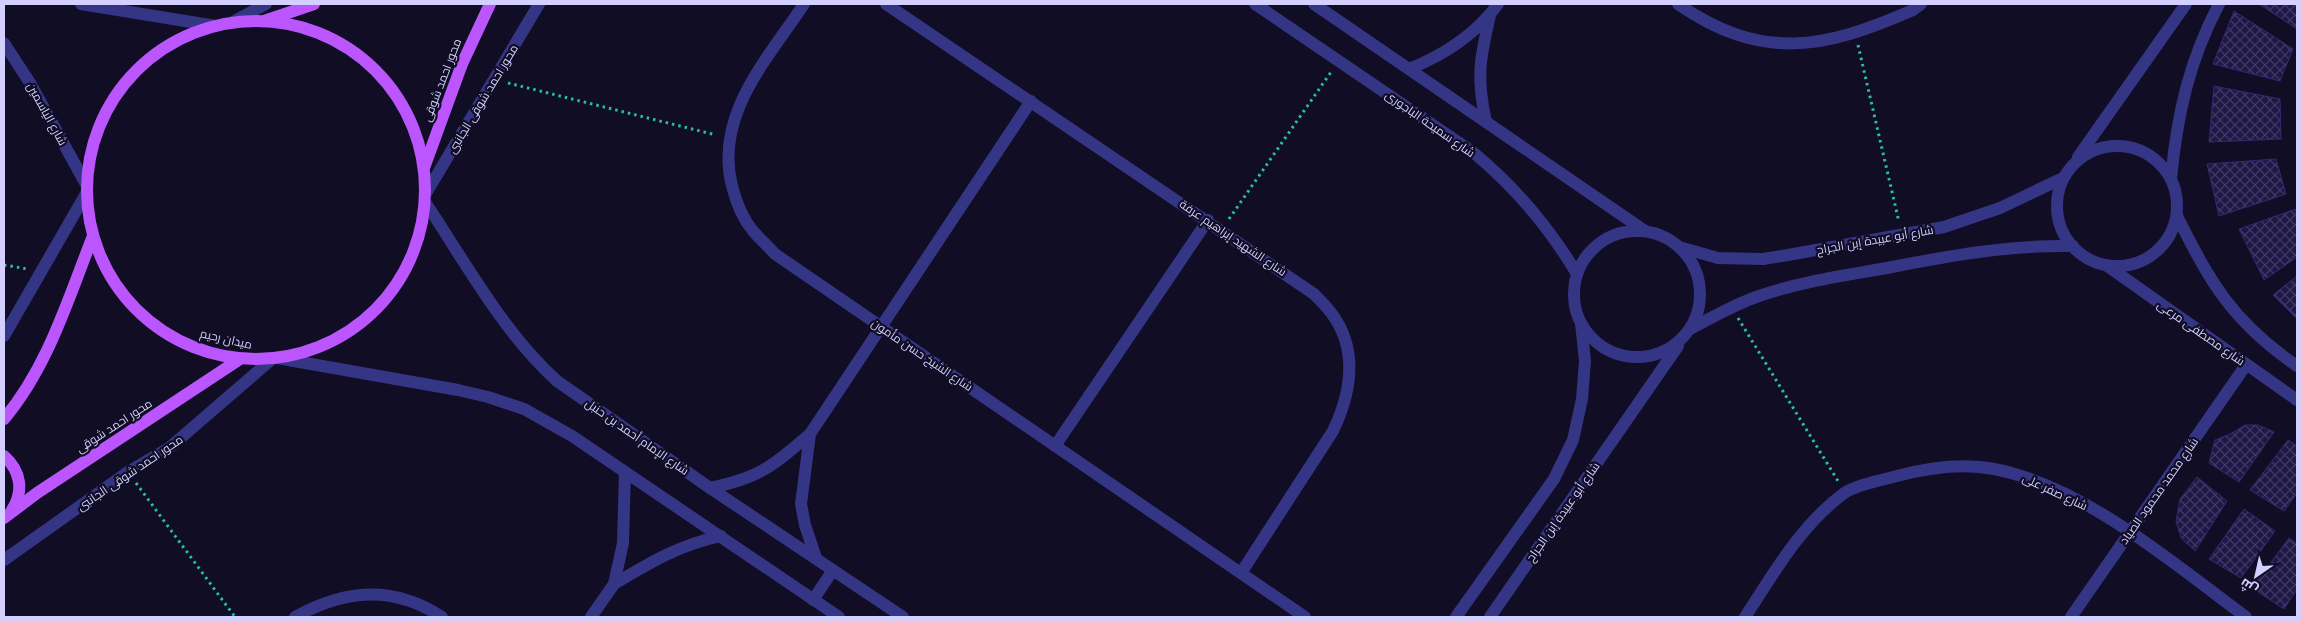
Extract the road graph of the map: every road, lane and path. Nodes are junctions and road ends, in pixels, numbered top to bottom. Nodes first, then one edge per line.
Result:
1 (81, 4) edge
2 (266, 4) edge
3 (314, 4) edge
4 (490, 4) edge
5 (539, 4) edge
6 (804, 4) edge
7 (886, 4) edge
8 (1255, 4) edge
9 (1314, 4) edge
10 (1498, 4) edge
11 (1678, 4) edge
12 (2186, 4) edge
13 (2219, 4) edge
14 (1912, 6) edge
15 (1490, 15) junction
16 (262, 21) junction
17 (231, 23) junction
18 (216, 26) junction
19 (1855, 33) junction
20 (4, 44) edge
21 (1339, 61) junction
22 (1409, 69) junction
23 (496, 80) junction
24 (1031, 101) junction
25 (1486, 122) junction
26 (728, 138) junction
27 (2074, 163) junction
28 (424, 168) junction
29 (2063, 178) junction
30 (2171, 179) junction
31 (87, 189) junction
32 (425, 198) junction
33 (2177, 216) junction
34 (1208, 220) junction
35 (1222, 230) junction
36 (1645, 231) junction
37 (1902, 235) junction
38 (93, 236) junction
39 (2073, 246) junction
40 (1679, 247) junction
41 (4, 265) edge
42 (2106, 265) junction
43 (41, 270) junction
44 (1577, 274) junction
45 (1732, 307) junction
46 (1581, 323) junction
47 (881, 327) junction
48 (1688, 331) junction
49 (4, 336) edge
50 (240, 358) junction
51 (275, 358) junction
52 (2246, 365) junction
53 (2297, 366) edge
54 (2297, 400) edge
55 (4, 419) edge
56 (810, 434) junction
57 (1055, 446) junction
58 (4, 456) edge
59 (128, 472) junction
60 (625, 472) junction
61 (710, 488) junction
62 (1845, 492) junction
63 (7, 515) edge
64 (2131, 532) junction
65 (721, 536) junction
66 (816, 558) junction
67 (4, 560) edge
68 (834, 570) junction
69 (1241, 573) junction
70 (614, 584) junction
71 (814, 600) junction
72 (234, 617) edge
73 (295, 617) edge
74 (442, 617) edge
75 (590, 617) edge
76 (839, 617) edge
77 (902, 617) edge
78 (1305, 617) edge
79 (1456, 617) edge
80 (1490, 617) edge
81 (1745, 617) edge
82 (2071, 617) edge
83 (2246, 617) edge

1 - 18 street
2 - 17 street
3 - 16 main road
4 - 28 main road, محور احمد شوقى
5 - 23 street, محور احمد شوقى الجانبى
6 - 26 street, شارع الشيخ حسن مأمون
7 - 24 street, شارع الشهيد إبراهيم عرفة
8 - 21 street, شارع سميحة الباجورى
9 - 22 street
10 - 15 street
11 - 19 street
12 - 27 street
13 - 30 street
14 - 19 street
15 - 22 street
15 - 25 street
16 - 17 main road, ميدان رحيم
16 - 28 main road, ميدان رحيم
17 - 18 main road, ميدان رحيم
18 - 31 main road, ميدان رحيم
19 - 37 path
20 - 31 street, شارع الياسمين
21 - 35 path
21 - 44 street, شارع سميحة الباجورى
22 - 25 street
23 - 26 path
23 - 32 street, محور احمد شوقى الجانبى
24 - 34 street, شارع الشهيد إبراهيم عرفة
24 - 47 street
25 - 36 street
26 - 47 street, شارع الشيخ حسن مأمون
27 - 29 street
27 - 30 street
28 - 32 main road, ميدان رحيم
29 - 37 street, شارع أبو عبيدة إبن الجراح
29 - 39 street
30 - 33 street
31 - 38 main road, ميدان رحيم
31 - 43 street
32 - 51 main road, ميدان رحيم
32 - 61 street, شارع الإمام أحمد بن حنبل
33 - 42 street
33 - 53 street
34 - 35 street, شارع الشهيد إبراهيم عرفة
34 - 57 street
35 - 69 street, شارع الشهيد إبراهيم عرفة
36 - 40 street
36 - 44 street
37 - 40 street, شارع أبو عبيدة إبن الجراح
38 - 50 main road, ميدان رحيم
38 - 55 main road
39 - 42 street
39 - 45 street, شارع أبو عبيدة إبن الجراح
40 - 48 street
41 - 43 path
42 - 52 street, شارع مصطفى مرعى
43 - 49 street
44 - 46 street
45 - 48 street, شارع أبو عبيدة إبن الجراح
45 - 62 path
46 - 48 street
46 - 79 street
47 - 56 street
47 - 57 street, شارع الشيخ حسن مأمون
48 - 80 street, شارع أبو عبيدة إبن الجراح
50 - 51 main road, ميدان رحيم
50 - 63 main road, محور احمد شوقى
51 - 59 street, محور احمد شوقى الجانبى
51 - 60 street
52 - 54 street, شارع مصطفى مرعى
52 - 64 street, شارع محمد محمود الصياد
56 - 61 street
56 - 66 street
57 - 69 street, شارع الشيخ حسن مأمون
58 - 63 main road
59 - 67 street, محور احمد شوقى الجانبى
59 - 72 path
60 - 65 street
60 - 70 street
61 - 66 street, شارع الإمام أحمد بن حنبل
62 - 64 street, شارع صفر على
62 - 81 street, شارع صفر على
64 - 82 street, شارع محمد محمود الصياد
64 - 83 street, شارع صفر على
65 - 70 street
65 - 71 street
66 - 68 street, شارع الإمام أحمد بن حنبل
68 - 71 street
68 - 77 street, شارع الإمام أحمد بن حنبل
69 - 78 street, شارع الشيخ حسن مأمون
70 - 75 street
71 - 76 street
73 - 74 street

